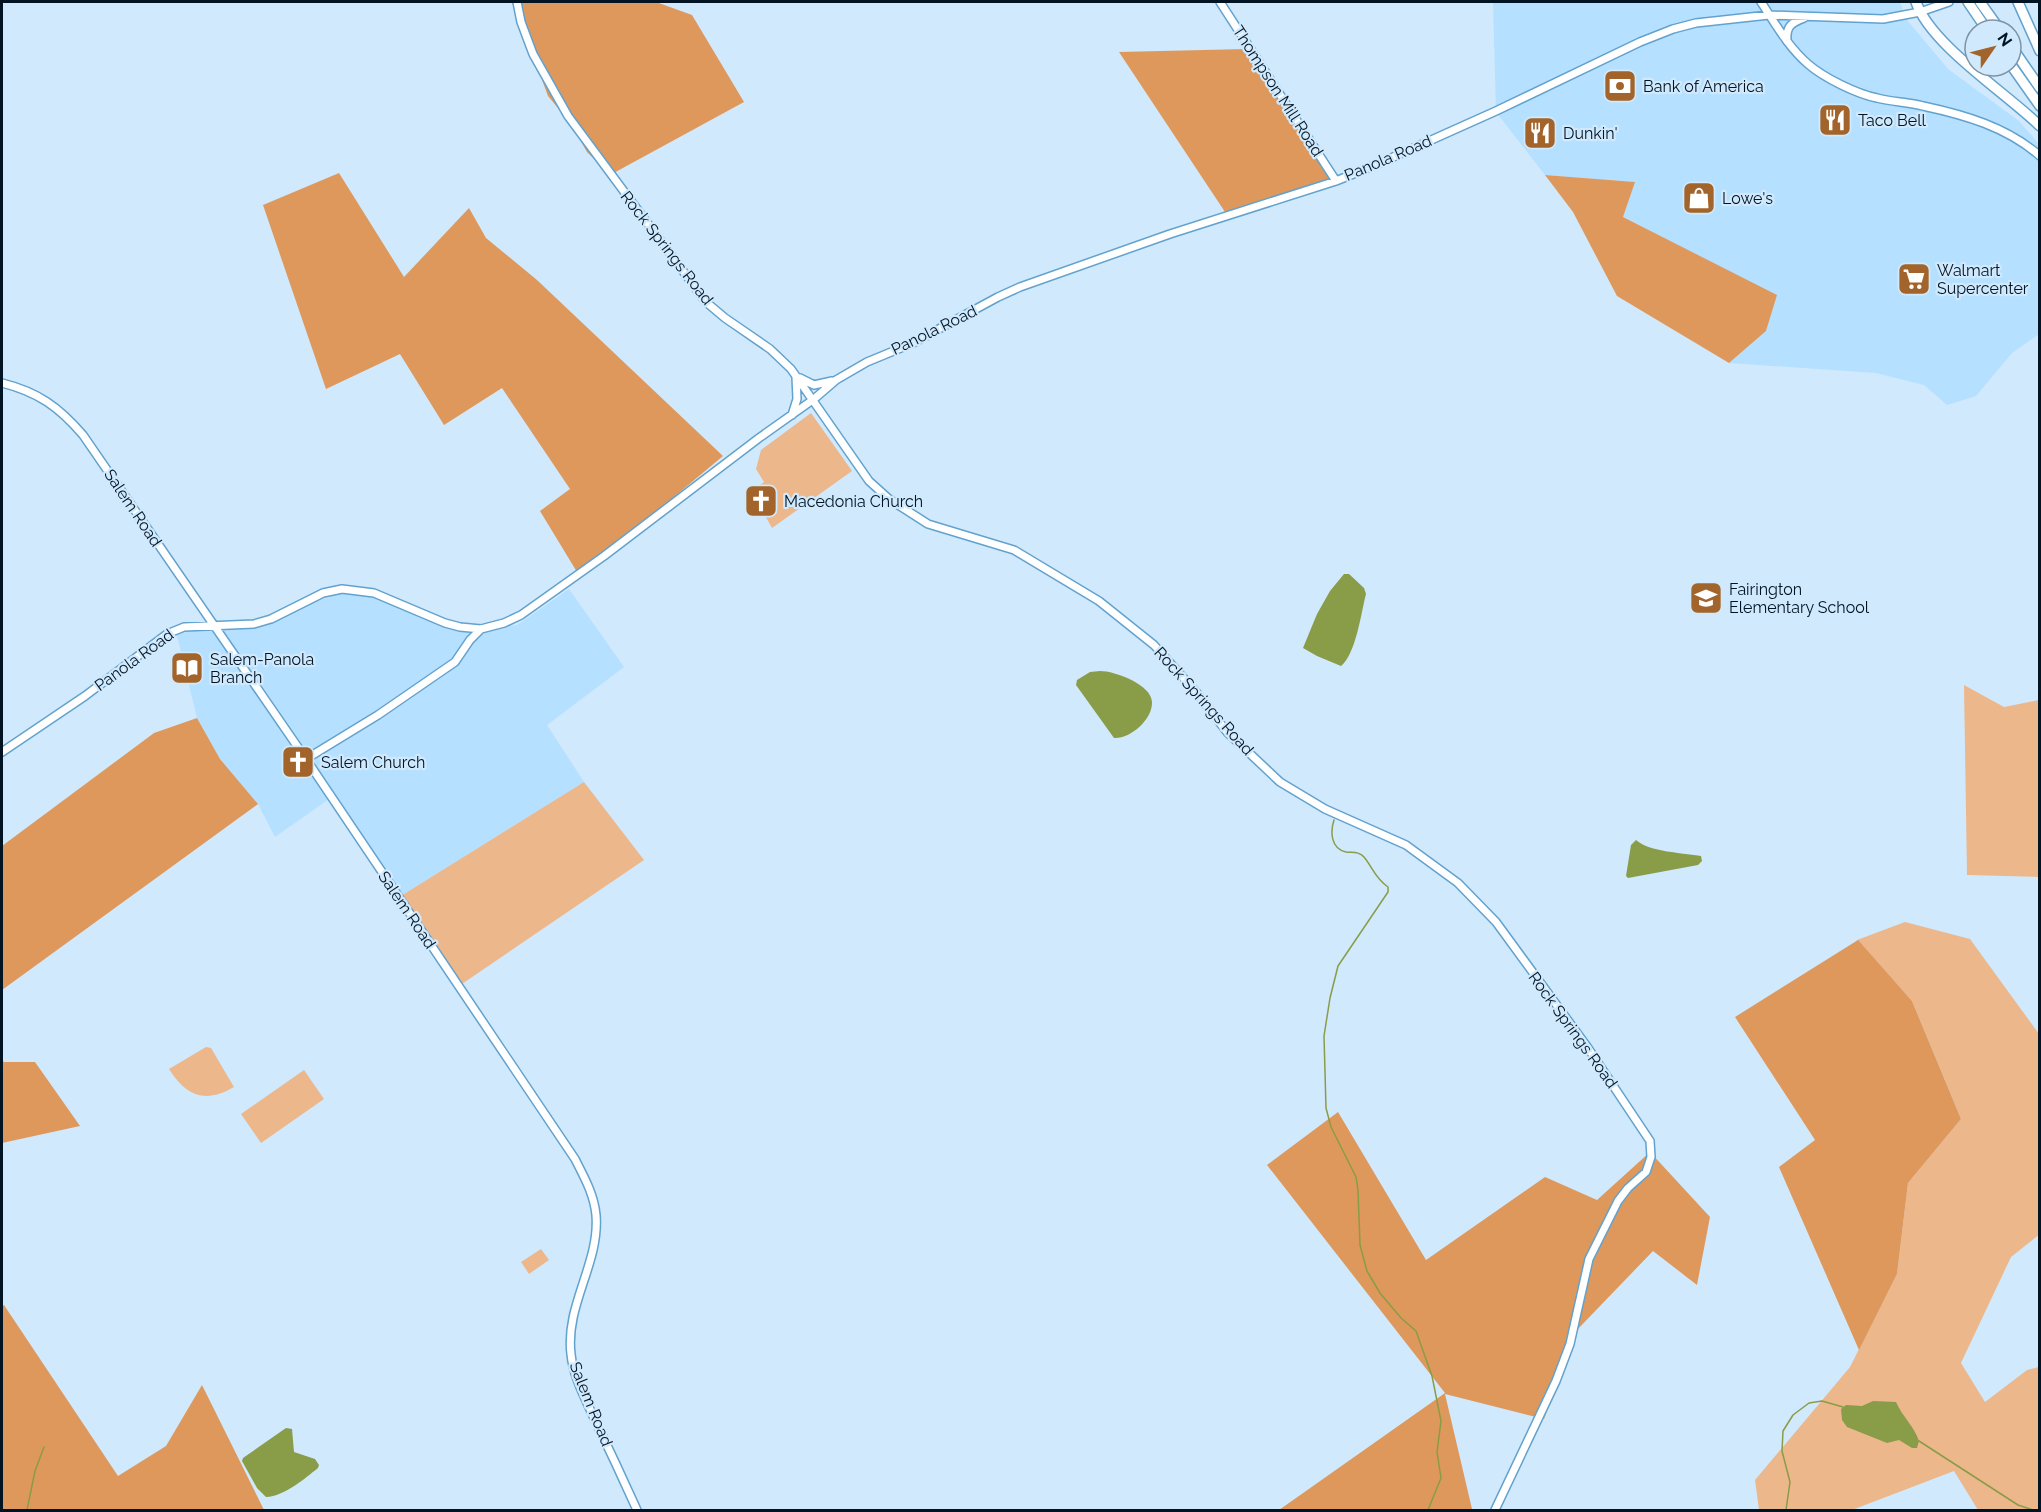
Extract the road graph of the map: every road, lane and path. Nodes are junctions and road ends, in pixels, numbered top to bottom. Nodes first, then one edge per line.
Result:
1 (517, 2) edge
2 (1220, 2) edge
3 (1761, 2) edge
4 (1916, 2) edge
5 (1947, 2) edge
6 (1968, 2) edge
7 (1980, 2) edge
8 (2018, 2) edge
9 (1920, 12) junction
10 (1769, 15) junction
11 (1809, 16) junction
12 (1979, 18) edge
13 (1991, 18) edge
14 (1787, 41) junction
15 (2040, 51) edge
16 (2023, 63) edge
17 (2020, 78) edge
18 (2040, 88) edge
19 (2040, 106) edge
20 (2040, 126) edge
21 (2040, 156) edge
22 (1336, 181) junction
23 (796, 375) junction
24 (836, 380) junction
25 (2, 383) edge
26 (814, 399) junction
27 (792, 415) junction
28 (213, 624) junction
29 (468, 628) junction
30 (481, 629) junction
31 (470, 640) junction
32 (2, 752) edge
33 (306, 759) junction
34 (1496, 1509) edge
35 (636, 1510) edge

1 - 23 street, Rock Springs Road
2 - 22 street, Thompson Mill Road
3 - 10 street
4 - 9 highway
5 - 9 street, Panola Road
6 - 12 highway
7 - 13 highway
8 - 15 highway
9 - 11 street, Panola Road
9 - 20 highway
10 - 11 street, Panola Road
10 - 14 street
10 - 22 street, Panola Road
11 - 14 street
14 - 21 street
16 - 18 highway
17 - 19 highway
22 - 24 street, Panola Road
23 - 24 street
23 - 26 street, Rock Springs Road
23 - 27 street
24 - 26 street, Panola Road
25 - 28 street, Salem Road
26 - 27 street, Panola Road
26 - 34 street, Rock Springs Road
27 - 30 street, Panola Road
28 - 29 street, Panola Road
28 - 32 street, Panola Road
28 - 33 street, Salem Road
29 - 30 street, Panola Road
29 - 31 street
30 - 31 street
31 - 33 street
33 - 35 street, Salem Road

